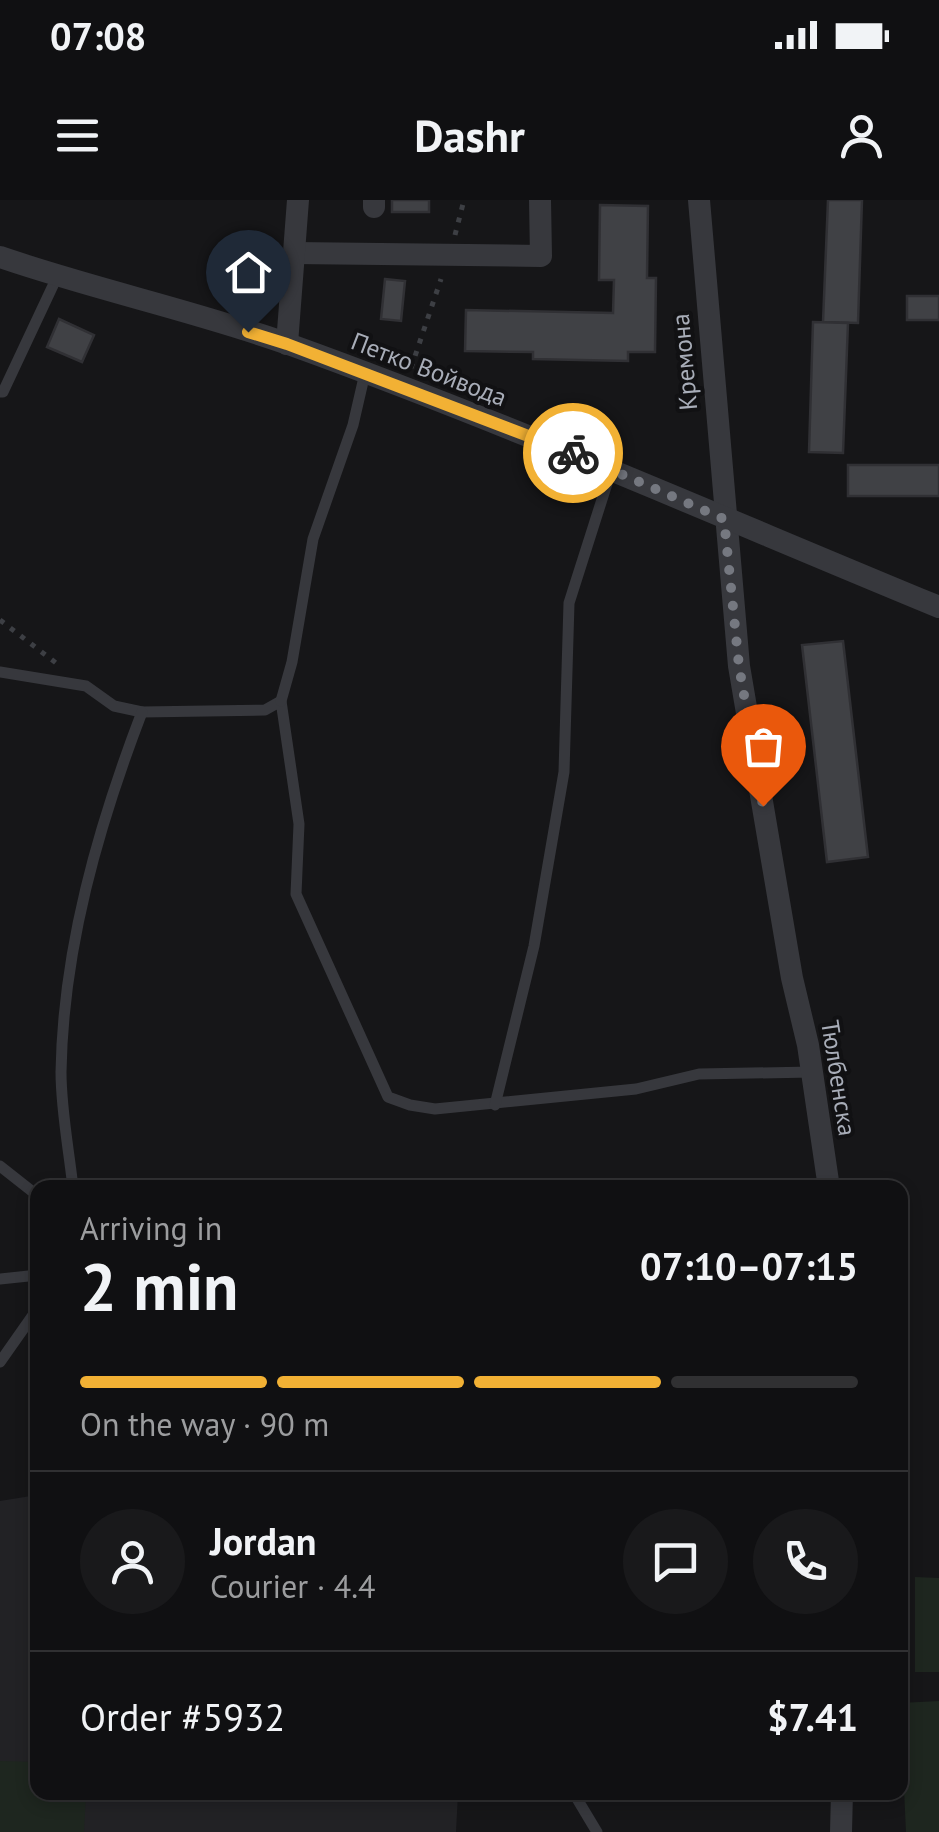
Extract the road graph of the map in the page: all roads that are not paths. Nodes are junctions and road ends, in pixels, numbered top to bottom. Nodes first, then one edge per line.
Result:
1 (298, 200) edge
2 (540, 200) edge
3 (699, 200) edge
4 (294, 253) junction
5 (0, 256) edge
6 (57, 276) junction
7 (287, 344) junction
8 (365, 373) junction
9 (0, 392) edge
10 (612, 468) junction
11 (724, 519) junction
12 (939, 607) edge
13 (0, 672) edge
14 (280, 701) junction
15 (142, 712) junction
16 (792, 978) joint
17 (812, 1072) junction
18 (495, 1105) junction
19 (0, 1166) edge
20 (72, 1180) edge
21 (828, 1180) edge
22 (30, 1190) edge
23 (30, 1277) edge
24 (0, 1279) edge
25 (30, 1319) edge
26 (0, 1362) edge
27 (578, 1800) edge
28 (842, 1800) edge
29 (598, 1832) edge
30 (840, 1832) edge

1 - 4 street
2 - 4 street
3 - 11 street, Кремона
4 - 7 street
5 - 6 street, Петко Войвода
6 - 7 street, Петко Войвода
6 - 9 lane
7 - 8 street, Петко Войвода
8 - 10 street, Петко Войвода
8 - 14 lane
10 - 11 street, Петко Войвода
10 - 18 lane
11 - 12 street, Петко Войвода
11 - 16 street, Кремона
13 - 15 lane
14 - 15 lane
14 - 18 lane
15 - 20 lane
16 - 17 street, Тюлбенска
17 - 18 lane
17 - 21 street, Тюлбенска
19 - 22 lane
23 - 24 lane
25 - 26 lane
27 - 29 lane
28 - 30 street

